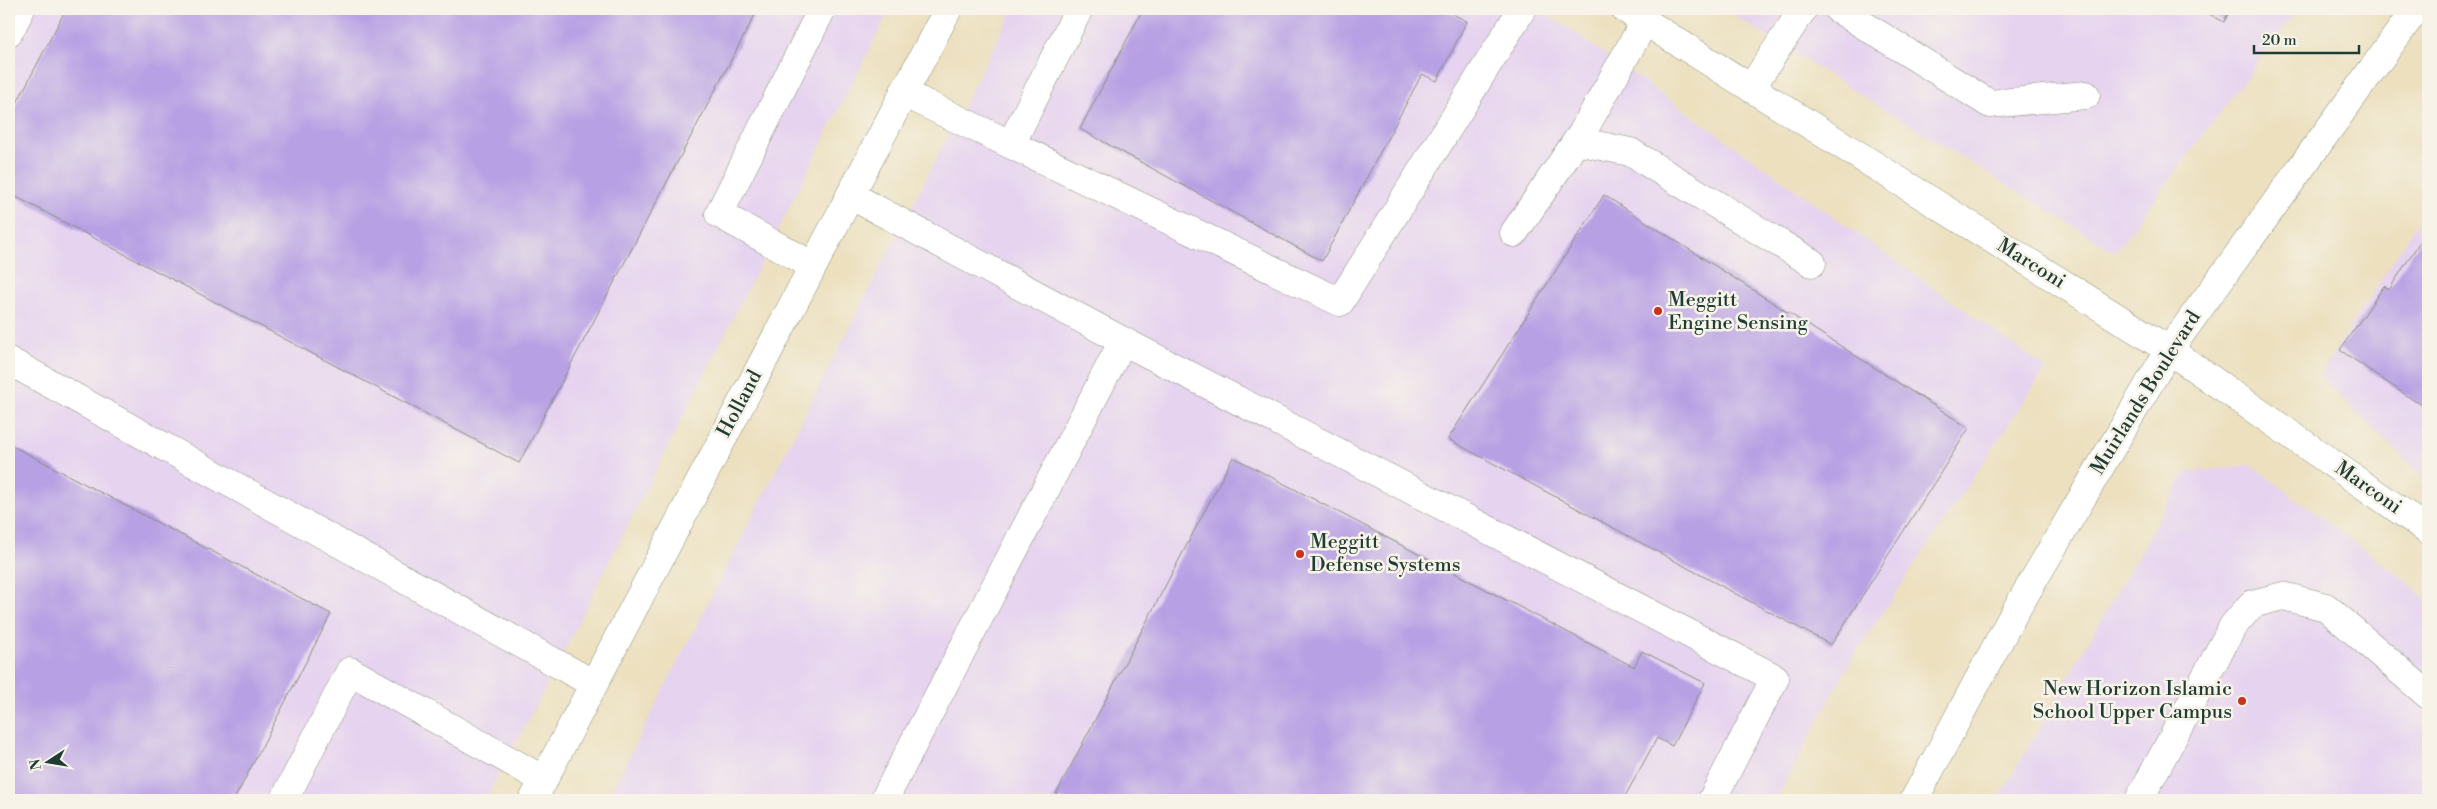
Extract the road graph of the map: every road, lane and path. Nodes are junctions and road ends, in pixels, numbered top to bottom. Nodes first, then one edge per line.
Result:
1 (21, 9) edge
2 (822, 9) edge
3 (948, 9) edge
4 (1079, 9) edge
5 (1522, 9) edge
6 (1803, 9) edge
7 (1838, 9) edge
8 (2416, 9) edge
9 (1635, 15) edge
10 (9, 32) edge
11 (1751, 88) junction
12 (904, 93) junction
13 (2086, 95) dead end
14 (1577, 141) junction
15 (1010, 144) junction
16 (850, 195) junction
17 (1514, 234) dead end
18 (1812, 263) dead end
19 (812, 265) junction
20 (1123, 342) junction
21 (2169, 350) junction
22 (9, 361) edge
23 (2425, 521) edge
24 (594, 684) junction
25 (2428, 695) edge
26 (538, 790) edge
27 (284, 800) edge
28 (884, 800) edge
29 (1712, 800) edge
30 (1914, 800) edge
31 (2139, 800) edge

1 - 10 street
2 - 19 street
3 - 12 street, Holland
4 - 15 street
5 - 15 street
6 - 11 street
7 - 13 street
8 - 21 street, Muirlands Boulevard
9 - 11 street, Marconi
9 - 14 street
11 - 21 street, Marconi
12 - 15 street
12 - 16 street, Holland
14 - 17 street
14 - 18 street
16 - 19 street, Holland
16 - 20 street
19 - 24 street, Holland
20 - 28 street
20 - 29 street
21 - 23 street, Marconi
21 - 30 street, Muirlands Boulevard
22 - 24 street
24 - 26 street, Holland
25 - 31 street
26 - 27 street

